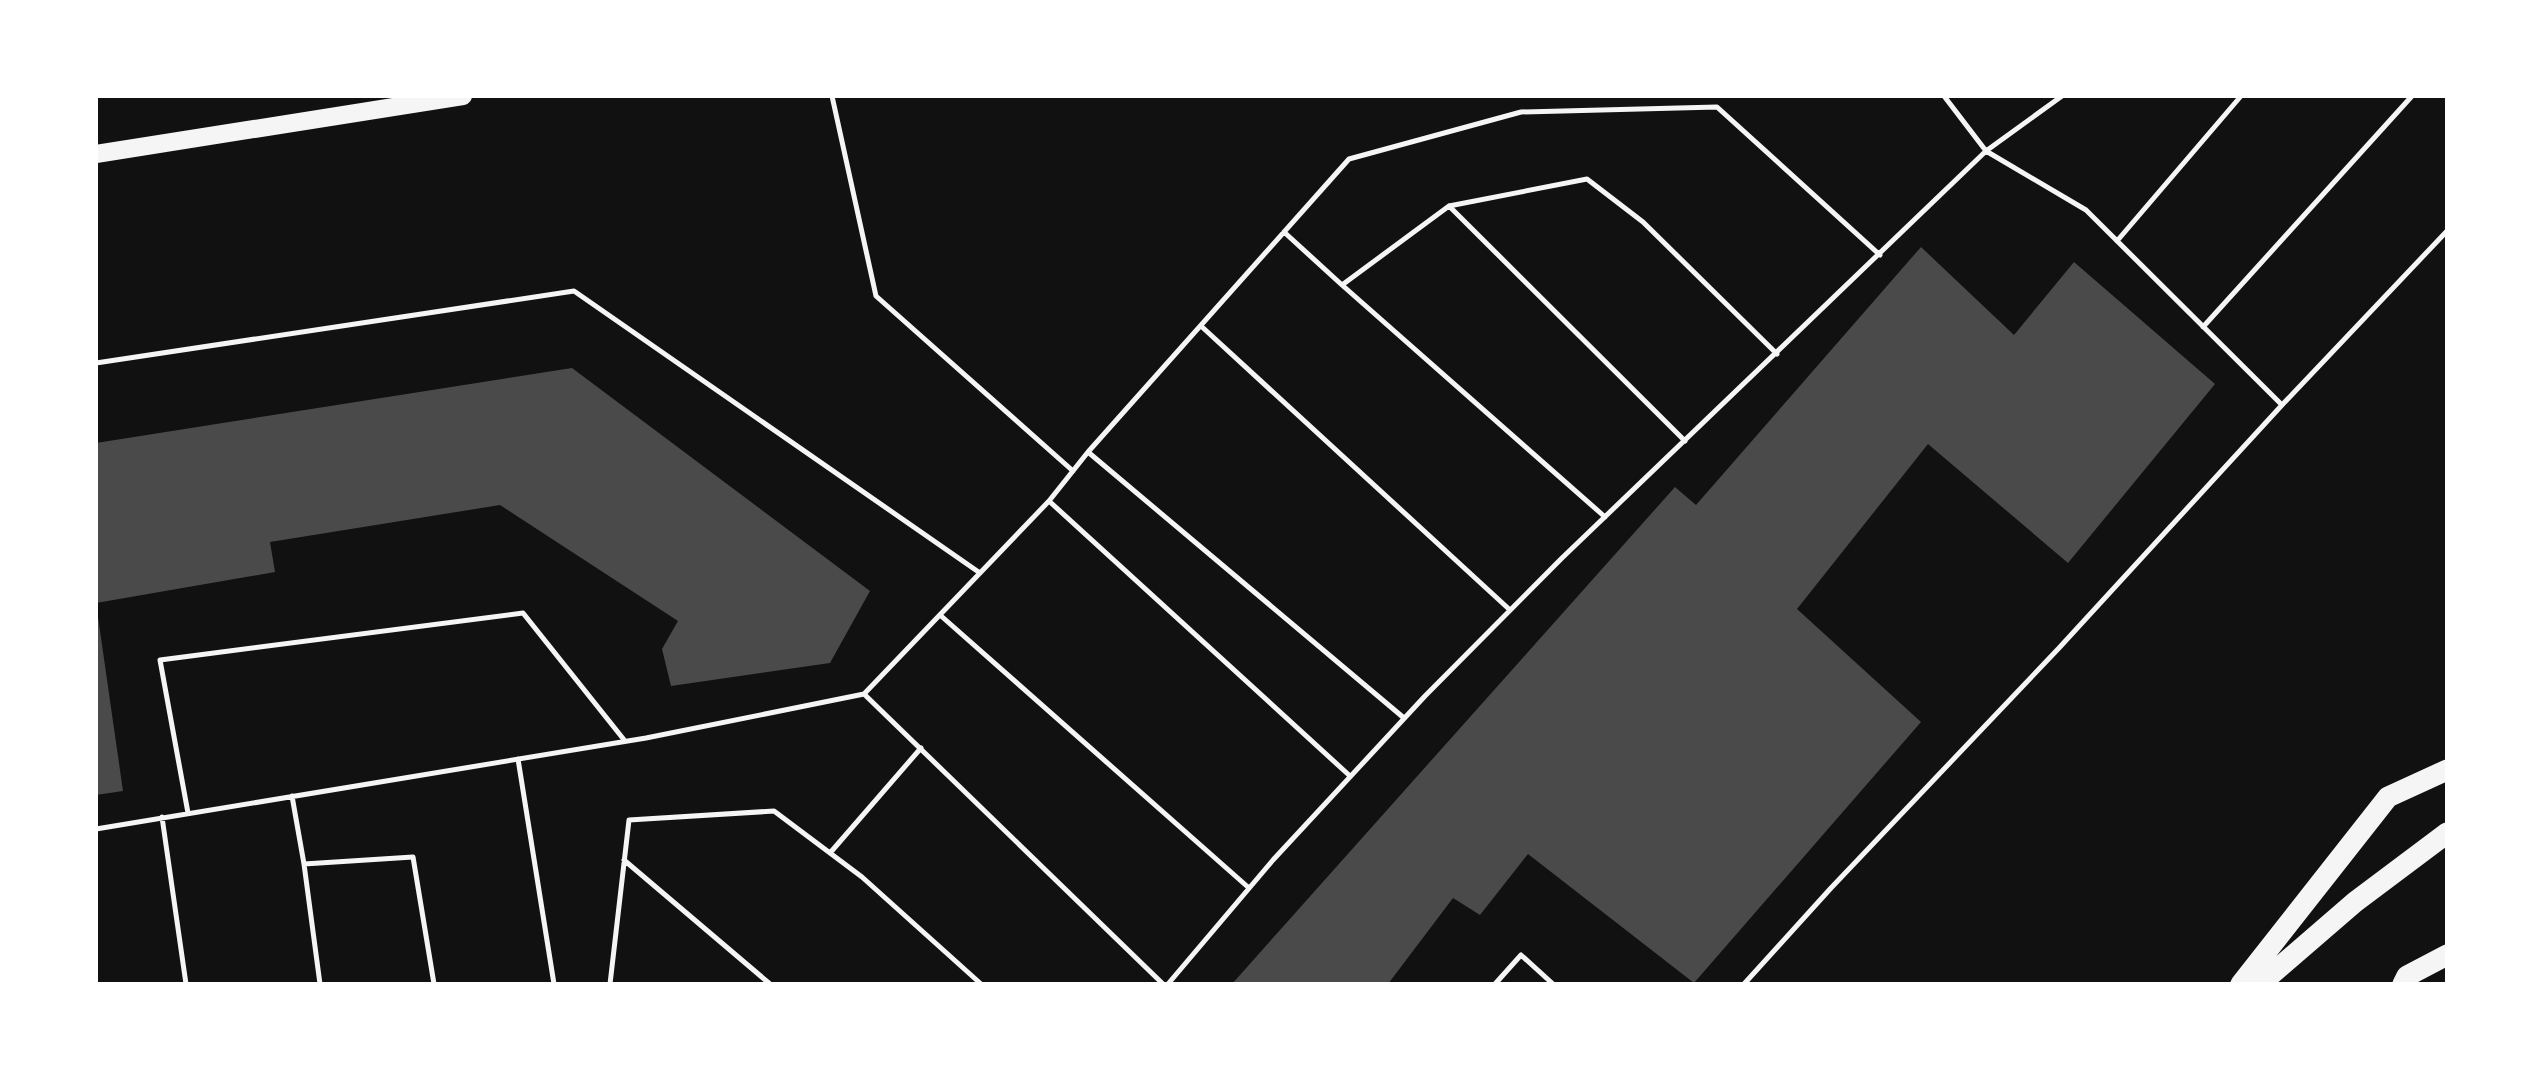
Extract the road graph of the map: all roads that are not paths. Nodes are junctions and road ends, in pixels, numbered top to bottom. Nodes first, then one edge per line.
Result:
1 (463, 96) edge
2 (832, 96) edge
3 (1944, 96) edge
4 (2062, 96) edge
5 (2241, 96) edge
6 (2412, 96) edge
7 (1986, 151) junction
8 (96, 154) edge
9 (1449, 206) junction
10 (2447, 231) edge
11 (1284, 232) junction
12 (2117, 241) junction
13 (1880, 255) junction
14 (1342, 285) junction
15 (1201, 326) junction
16 (2203, 327) junction
17 (1777, 354) junction
18 (96, 363) edge
19 (2282, 405) junction
20 (1685, 441) junction
21 (1088, 452) junction
22 (1073, 471) junction
23 (1049, 501) junction
24 (1605, 517) junction
25 (980, 573) junction
26 (1510, 610) junction
27 (940, 615) junction
28 (864, 694) junction
29 (1404, 718) junction
30 (625, 741) junction
31 (921, 748) junction
32 (518, 759) junction
33 (2447, 769) edge
34 (1350, 776) junction
35 (292, 796) junction
36 (188, 813) junction
37 (162, 817) junction
38 (96, 829) edge
39 (2447, 833) edge
40 (830, 853) junction
41 (624, 860) junction
42 (304, 864) junction
43 (1249, 888) junction
44 (2447, 956) edge
45 (186, 984) edge
46 (320, 984) edge
47 (434, 984) edge
48 (554, 984) edge
49 (610, 984) edge
50 (770, 984) edge
51 (981, 984) edge
52 (1166, 984) edge
53 (1496, 984) edge
54 (1553, 984) edge
55 (1744, 984) edge
56 (2241, 984) edge
57 (2260, 984) edge
58 (2403, 984) edge

1 - 8 main road
2 - 22 lane
3 - 7 lane
4 - 7 lane
5 - 12 lane
6 - 16 lane
7 - 12 lane
7 - 13 lane
9 - 14 lane
9 - 17 lane
9 - 20 lane
10 - 19 lane
11 - 13 lane
11 - 14 lane
11 - 15 lane
12 - 16 lane
13 - 17 lane
14 - 24 lane
15 - 21 lane
15 - 26 lane
16 - 19 lane
17 - 20 lane
18 - 25 lane
19 - 55 lane
20 - 24 lane
21 - 22 lane
21 - 29 lane
22 - 23 lane
23 - 25 lane
23 - 34 lane
24 - 26 lane
25 - 27 lane
26 - 29 lane
27 - 28 lane
27 - 43 lane
28 - 30 lane
28 - 31 lane
29 - 34 lane
30 - 32 lane
30 - 36 lane
31 - 40 lane
31 - 52 lane
32 - 35 lane
32 - 48 lane
33 - 56 highway
34 - 43 lane
35 - 36 lane
35 - 42 lane
36 - 37 lane
37 - 38 lane
37 - 45 lane
39 - 57 highway
40 - 41 lane
40 - 51 lane
41 - 49 lane
41 - 50 lane
42 - 46 lane
42 - 47 lane
43 - 52 lane
44 - 58 highway
53 - 54 lane

